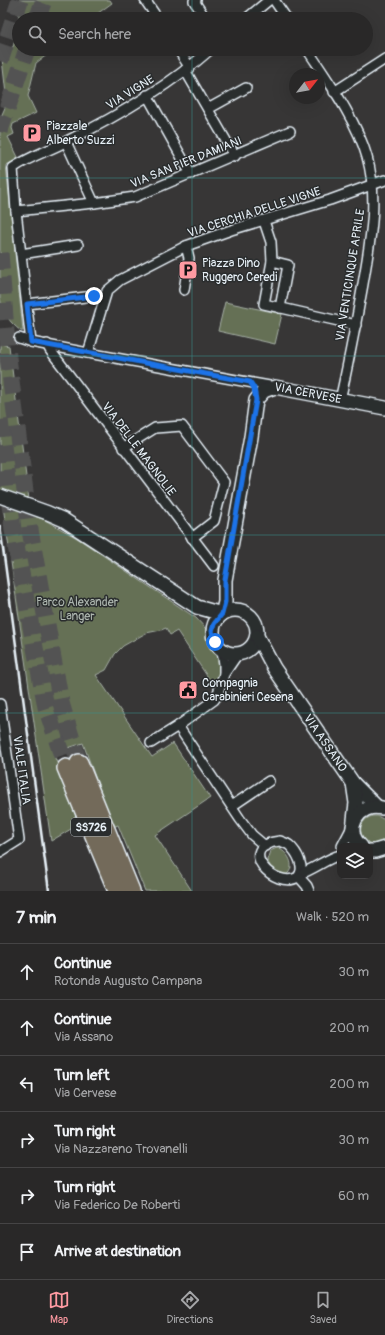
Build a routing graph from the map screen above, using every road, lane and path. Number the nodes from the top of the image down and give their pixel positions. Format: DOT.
graph roads {
  1 [pos="145,0"];
  2 [pos="196,0"];
  3 [pos="269,0"];
  4 [pos="274,0"];
  5 [pos="153,12"];
  6 [pos="201,12"];
  7 [pos="254,12"];
  8 [pos="282,12"];
  9 [pos="182,56"];
  10 [pos="203,56"];
  11 [pos="311,56"];
  12 [pos="385,59"];
  13 [pos="188,69"];
  14 [pos="246,88"];
  15 [pos="334,92"];
  16 [pos="148,95"];
  17 [pos="208,109"];
  18 [pos="290,132"];
  19 [pos="66,142"];
  20 [pos="235,156"];
  21 [pos="191,174"];
  22 [pos="385,180"];
  23 [pos="372,184"];
  24 [pos="94,203"];
  25 [pos="16,211"];
  26 [pos="264,221"];
  27 [pos="78,245"];
  28 [pos="186,246"];
  29 [pos="21,254"];
  30 [pos="272,261"];
  31 [pos="184,290"];
  32 [pos="94,296"];
  33 [pos="27,304"];
  34 [pos="280,308"];
  35 [pos="356,325"];
  36 [pos="19,338"];
  37 [pos="31,342"];
  38 [pos="47,344"];
  39 [pos="88,353"];
  40 [pos="250,382"];
  41 [pos="275,386"];
  42 [pos="256,400"];
  43 [pos="340,400"];
  44 [pos="385,408"];
  45 [pos="123,448"];
  46 [pos="0,496"];
  47 [pos="192,538"];
  48 [pos="214,566"];
  49 [pos="225,580"];
  50 [pos="226,595"];
  51 [pos="202,609"];
  52 [pos="241,610"];
  53 [pos="222,614"];
  54 [pos="212,631"];
  55 [pos="257,636"];
  56 [pos="222,650"];
  57 [pos="240,654"];
  58 [pos="270,662"];
  59 [pos="224,674"];
  60 [pos="0,704"];
  61 [pos="178,726"];
  62 [pos="152,743"];
  63 [pos="72,765"];
  64 [pos="269,781"];
  65 [pos="353,783"];
  66 [pos="232,806"];
  67 [pos="383,809"];
  68 [pos="353,824"];
  69 [pos="252,835"];
  70 [pos="344,843"];
  71 [pos="358,843"];
  72 [pos="265,846"];
  73 [pos="0,852"];
  74 [pos="259,854"];
  75 [pos="337,855"];
  76 [pos="300,860"];
  77 [pos="318,866"];
  78 [pos="310,870"];
  79 [pos="297,878"];
  80 [pos="122,887"];
  81 [pos="308,889"];
  1 -- 5 [label="street"];
  2 -- 6 [label="street"];
  3 -- 7 [label="street"];
  4 -- 8 [label="street"];
  9 -- 13 [label="street"];
  10 -- 13 [label="street, VIA VIGNE"];
  11 -- 15 [label="street, VIA VENTICINQUE APRILE"];
  12 -- 15 [label="street"];
  13 -- 16 [label="street, VIA VIGNE"];
  13 -- 17 [label="street"];
  14 -- 17 [label="street"];
  15 -- 23 [label="street, VIA VENTICINQUE APRILE"];
  16 -- 19 [label="street, VIA VIGNE"];
  16 -- 21 [label="street"];
  17 -- 20 [label="street"];
  18 -- 20 [label="street, VIA SAN PIER DAMIANI"];
  19 -- 24 [label="street"];
  19 -- 25 [label="street, VIA VIGNE"];
  20 -- 21 [label="street, VIA SAN PIER DAMIANI"];
  21 -- 24 [label="street, VIA SAN PIER DAMIANI"];
  22 -- 23 [label="street, VIA CERCHIA DELLE VIGNE"];
  23 -- 26 [label="street, VIA CERCHIA DELLE VIGNE"];
  23 -- 35 [label="street, VIA VENTICINQUE APRILE"];
  24 -- 25 [label="street, VIA SAN PIER DAMIANI"];
  25 -- 29 [label="street"];
  26 -- 28 [label="street, VIA CERCHIA DELLE VIGNE"];
  26 -- 30 [label="street"];
  27 -- 29 [label="street"];
  28 -- 31 [label="street"];
  28 -- 39 [label="street, VIA CERCHIA DELLE VIGNE"];
  29 -- 33 [label="street"];
  30 -- 34 [label="street"];
  30 -- 34 [label="street"];
  32 -- 33 [label="street"];
  33 -- 37 [label="street"];
  34 -- 35 [label="street"];
  35 -- 43 [label="street, VIA VENTICINQUE APRILE"];
  36 -- 37 [label="street, VIA CERVESE"];
  37 -- 38 [label="street, VIA CERVESE"];
  38 -- 39 [label="street, VIA CERVESE"];
  38 -- 45 [label="street, VIA DELLE MAGNOLIE"];
  39 -- 40 [label="street, VIA CERVESE"];
  40 -- 41 [label="street, VIA CERVESE"];
  40 -- 42 [label="street"];
  41 -- 42 [label="main road"];
  41 -- 43 [label="main road, VIA CERVESE"];
  42 -- 49 [label="main road"];
  43 -- 44 [label="main road, VIA CERVESE"];
  45 -- 47 [label="street, VIA DELLE MAGNOLIE"];
  45 -- 47 [label="street"];
  46 -- 51 [label="main road, bridge"];
  47 -- 48 [label="street, VIA DELLE MAGNOLIE"];
  49 -- 50 [label="main road"];
  49 -- 52 [label="main road"];
  50 -- 51 [label="street"];
  50 -- 53 [label="main road"];
  51 -- 53 [label="main road"];
  51 -- 54 [label="main road"];
  52 -- 53 [label="main road"];
  52 -- 55 [label="main road"];
  53 -- 54 [label="main road"];
  54 -- 56 [label="main road"];
  55 -- 57 [label="main road"];
  55 -- 58 [label="main road, VIA ASSANO"];
  56 -- 57 [label="main road"];
  56 -- 59 [label="street"];
  57 -- 58 [label="main road"];
  57 -- 59 [label="street"];
  58 -- 65 [label="main road, VIA ASSANO"];
  59 -- 61 [label="street"];
  60 -- 73 [label="street, VIALE ITALIA"];
  61 -- 62 [label="street"];
  61 -- 66 [label="street"];
  63 -- 80 [label="highway, SS726"];
  64 -- 66 [label="street"];
  65 -- 67 [label="main road, VIA ASSANO"];
  65 -- 68 [label="main road, VIA ASSANO"];
  66 -- 69 [label="street"];
  67 -- 68 [label="main road"];
  68 -- 70 [label="street"];
  68 -- 71 [label="main road"];
  69 -- 72 [label="street"];
  69 -- 74 [label="street"];
  72 -- 74 [label="street"];
  72 -- 76 [label="street"];
  74 -- 79 [label="street"];
  75 -- 77 [label="street"];
  76 -- 77 [label="street"];
  76 -- 79 [label="street"];
  77 -- 78 [label="street"];
  78 -- 79 [label="street"];
  78 -- 81 [label="street"];
  79 -- 81 [label="street"];
}
